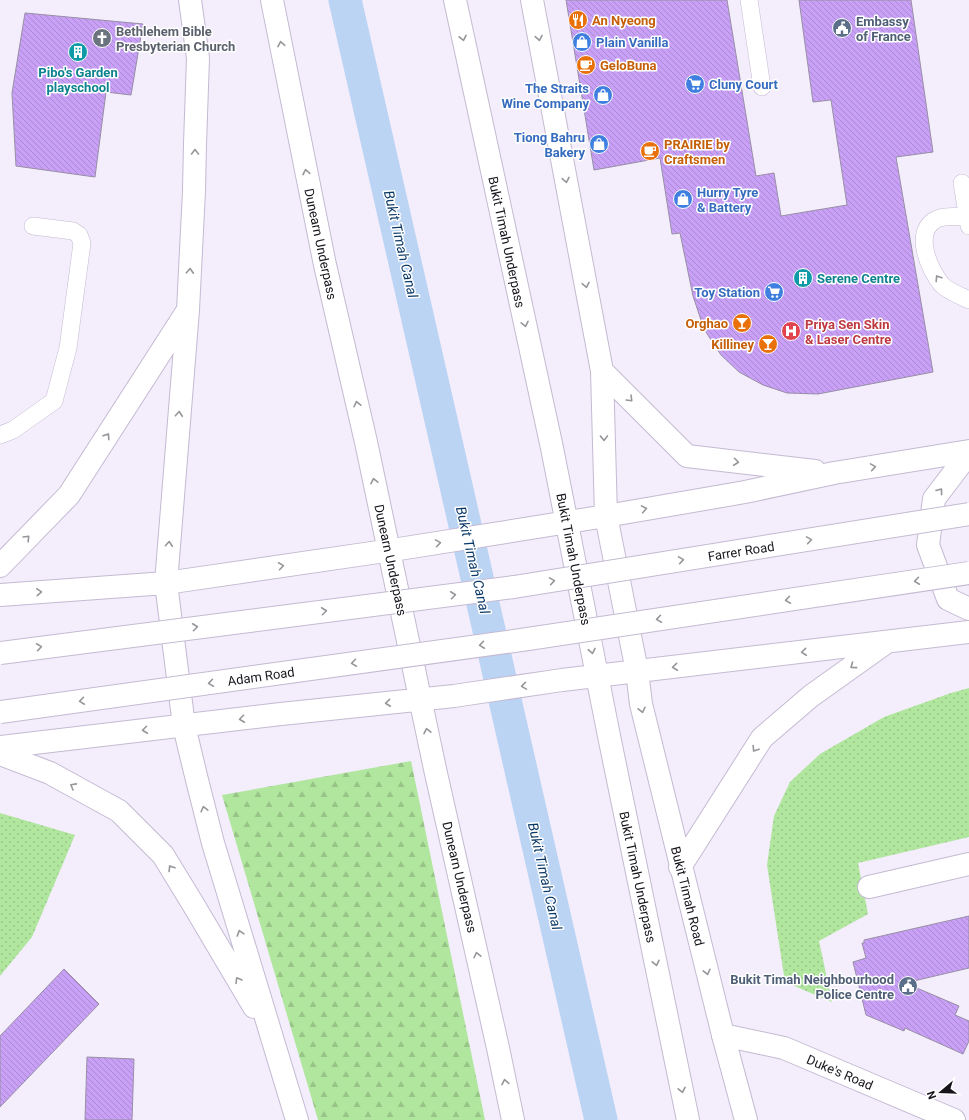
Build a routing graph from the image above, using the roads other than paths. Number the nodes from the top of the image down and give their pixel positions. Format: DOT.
graph roads {
  1 [pos="190,0"];
  2 [pos="272,0"];
  3 [pos="455,0"];
  4 [pos="532,0"];
  5 [pos="749,0"];
  6 [pos="762,87"];
  7 [pos="962,183"];
  8 [pos="968,222"];
  9 [pos="33,226"];
  10 [pos="969,300"];
  11 [pos="188,310"];
  12 [pos="602,371"];
  13 [pos="0,435"];
  14 [pos="969,452"];
  15 [pos="834,473"];
  16 [pos="969,514"];
  17 [pos="606,516"];
  18 [pos="0,566"];
  19 [pos="969,573"];
  20 [pos="166,583"];
  21 [pos="0,595"];
  22 [pos="969,609"];
  23 [pos="969,632"];
  24 [pos="885,643"];
  25 [pos="0,653"];
  26 [pos="637,671"];
  27 [pos="0,712"];
  28 [pos="184,726"];
  29 [pos="0,747"];
  30 [pos="0,754"];
  31 [pos="969,864"];
  32 [pos="680,867"];
  33 [pos="869,887"];
  34 [pos="723,1035"];
  35 [pos="272,1038"];
  36 [pos="297,1120"];
  37 [pos="513,1120"];
  38 [pos="688,1120"];
  39 [pos="746,1120"];
  40 [pos="954,1120"];
  11 -- 1 [label="main road, one-way"];
  37 -- 2 [label="main road, Dunearn Underpass, one-way"];
  3 -- 38 [label="main road, Bukit Timah Underpass, one-way"];
  4 -- 12 [label="main road, Bukit Timah Road, one-way"];
  5 -- 6 [label="lane"];
  7 -- 8 [label="lane"];
  10 -- 8 [label="lane, one-way"];
  9 -- 13 [label="lane"];
  18 -- 11 [label="main road, one-way"];
  20 -- 11 [label="main road, one-way"];
  12 -- 15 [label="main road, one-way"];
  12 -- 17 [label="main road, Bukit Timah Road, one-way"];
  15 -- 14 [label="main road, one-way"];
  22 -- 14 [label="main road, one-way"];
  17 -- 15 [label="main road, one-way"];
  25 -- 16 [label="main road, Farrer Road, one-way, bridge"];
  20 -- 17 [label="main road, one-way"];
  17 -- 26 [label="main road, Bukit Timah Road"];
  19 -- 27 [label="main road, Adam Road, one-way, bridge"];
  21 -- 20 [label="main road, one-way"];
  20 -- 28 [label="main road"];
  23 -- 24 [label="main road"];
  24 -- 26 [label="main road, one-way"];
  24 -- 32 [label="main road, one-way"];
  26 -- 28 [label="main road, one-way"];
  26 -- 32 [label="main road, Bukit Timah Road, one-way"];
  28 -- 29 [label="main road, one-way"];
  35 -- 28 [label="main road, one-way"];
  35 -- 30 [label="main road, one-way"];
  31 -- 33 [label="main road"];
  32 -- 34 [label="main road, Bukit Timah Road, one-way"];
  34 -- 39 [label="main road, Bukit Timah Road"];
  34 -- 40 [label="main road, Duke's Road"];
  35 -- 36 [label="main road"];
}
